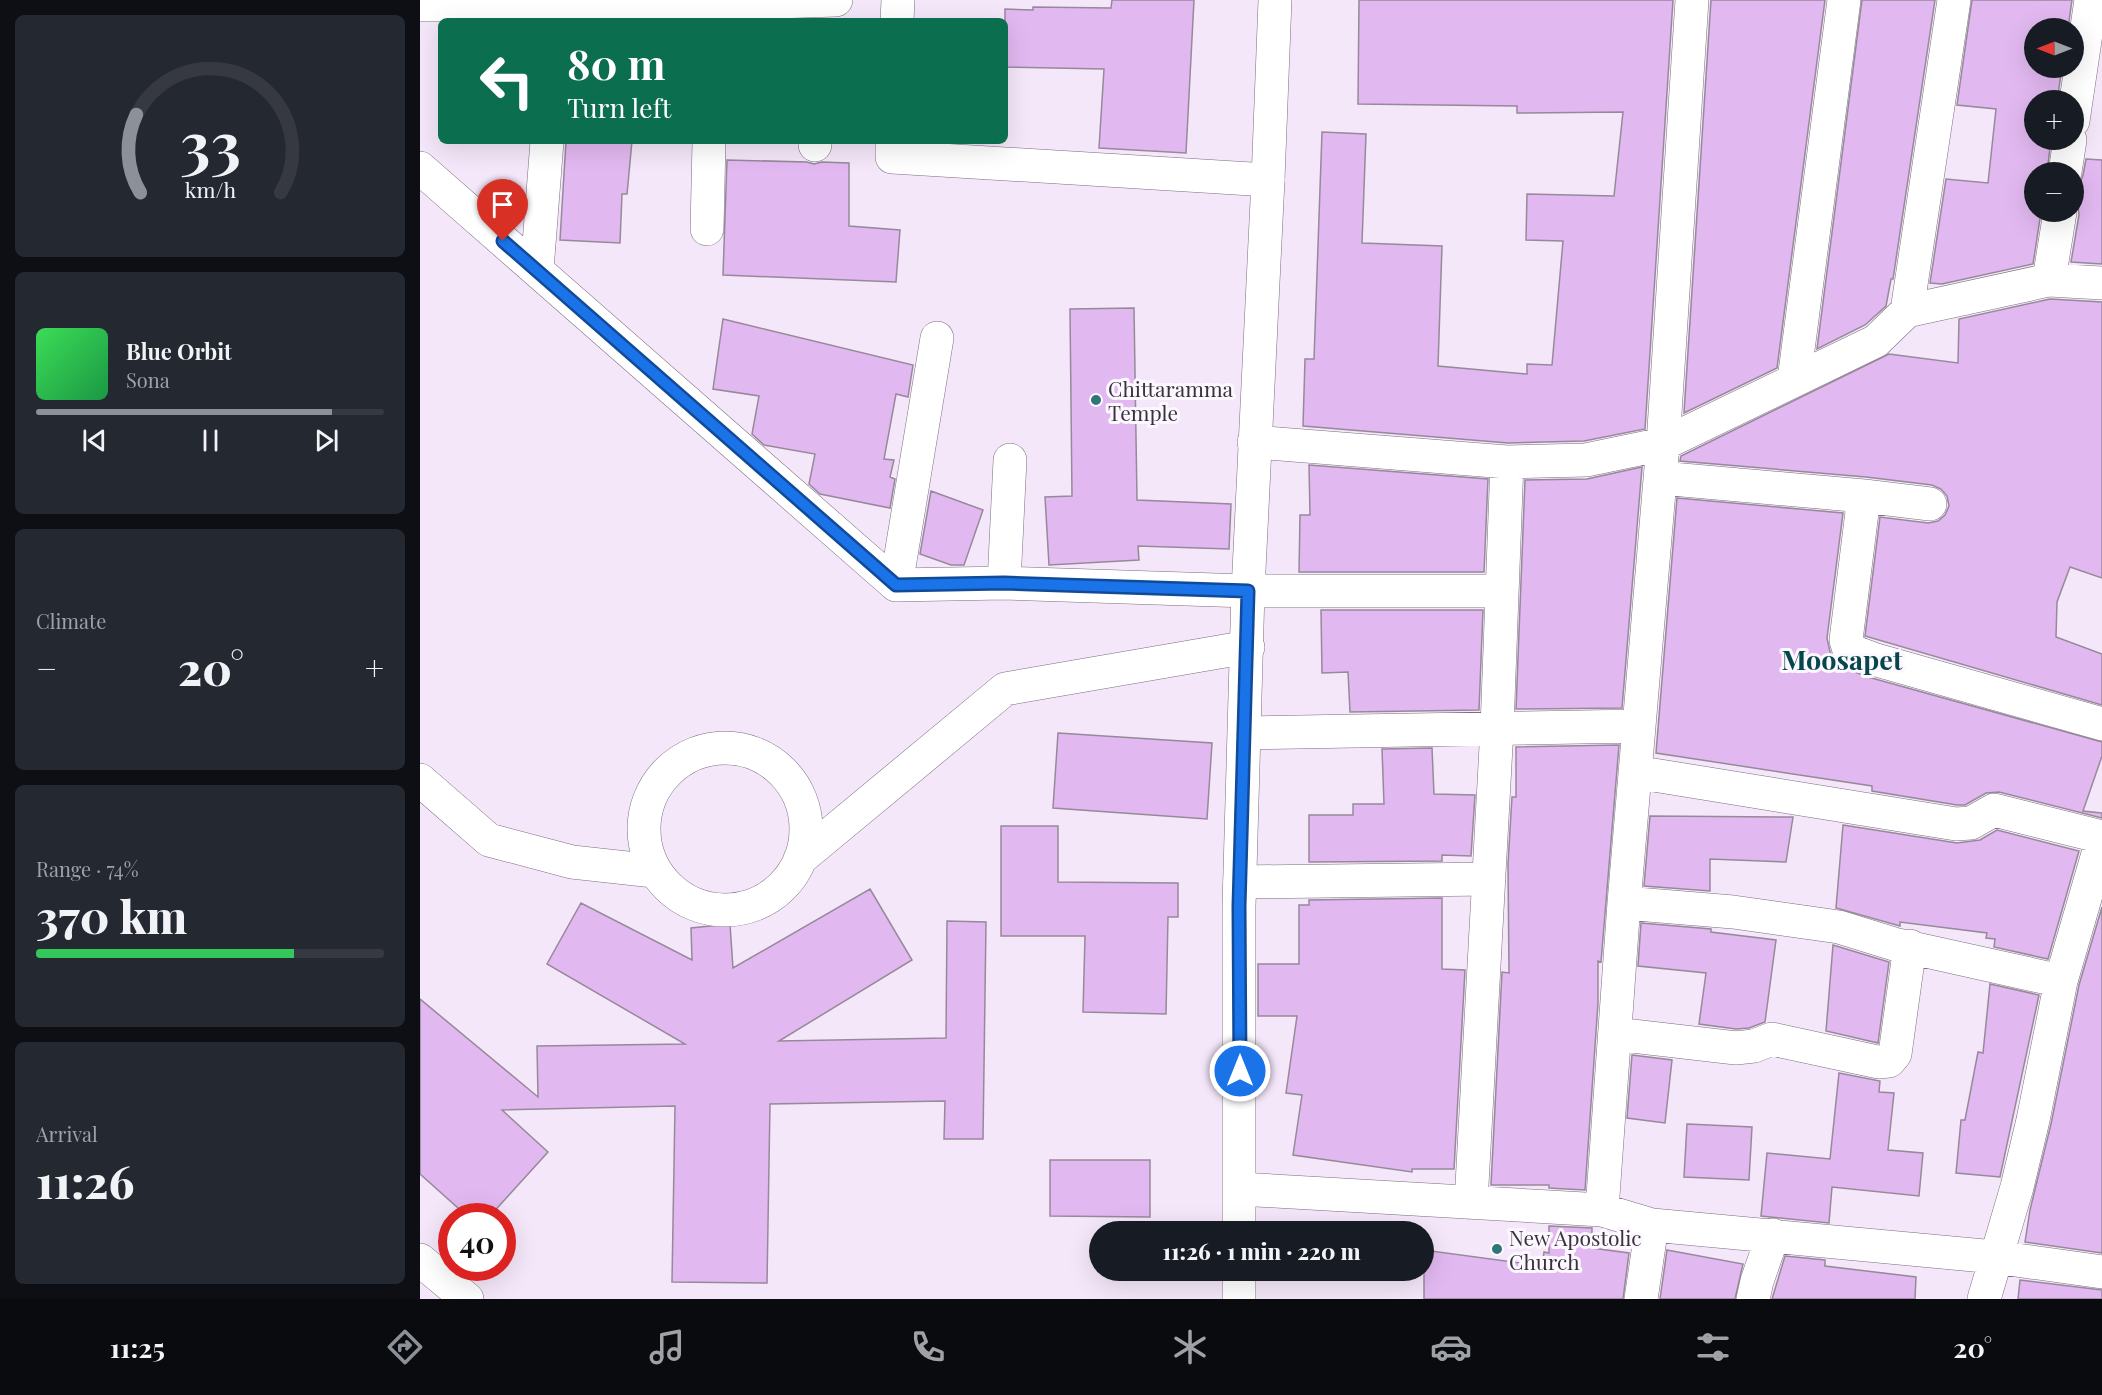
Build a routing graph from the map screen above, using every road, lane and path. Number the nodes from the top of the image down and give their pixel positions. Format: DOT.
graph roads {
  1 [pos="897,0"];
  2 [pos="1275,0"];
  3 [pos="1692,0"];
  4 [pos="1844,0"];
  5 [pos="1954,0"];
  6 [pos="2091,0"];
  7 [pos="420,5"];
  8 [pos="826,6"];
  9 [pos="556,13"];
  10 [pos="713,13"];
  11 [pos="897,18"];
  12 [pos="2078,90"];
  13 [pos="547,144"];
  14 [pos="709,144"];
  15 [pos="892,144"];
  16 [pos="420,168"];
  17 [pos="1268,180"];
  18 [pos="2058,222"];
  19 [pos="706,229"];
  20 [pos="537,270"];
  21 [pos="2049,280"];
  22 [pos="2102,283"];
  23 [pos="1907,311"];
  24 [pos="937,338"];
  25 [pos="1794,380"];
  26 [pos="1254,442"];
  27 [pos="1663,444"];
  28 [pos="1010,460"];
  29 [pos="1507,462"];
  30 [pos="1660,478"];
  31 [pos="1864,496"];
  32 [pos="1930,504"];
  33 [pos="1004,583"];
  34 [pos="896,585"];
  35 [pos="1248,591"];
  36 [pos="1502,591"];
  37 [pos="1248,647"];
  38 [pos="2102,724"];
  39 [pos="1639,726"];
  40 [pos="1497,728"];
  41 [pos="1245,734"];
  42 [pos="1635,772"];
  43 [pos="420,780"];
  44 [pos="2102,838"];
  45 [pos="800,859"];
  46 [pos="654,871"];
  47 [pos="1489,879"];
  48 [pos="1240,882"];
  49 [pos="1624,903"];
  50 [pos="1910,946"];
  51 [pos="2061,981"];
  52 [pos="1615,1034"];
  53 [pos="1240,1189"];
  54 [pos="1472,1203"];
  55 [pos="1602,1210"];
  56 [pos="1239,1221"];
  57 [pos="1652,1225"];
  58 [pos="1773,1235"];
  59 [pos="1995,1257"];
  60 [pos="420,1260"];
  61 [pos="2102,1272"];
  62 [pos="1239,1281"];
  63 [pos="467,1299"];
  64 [pos="1239,1299"];
  65 [pos="1641,1299"];
  66 [pos="1753,1299"];
  67 [pos="1984,1299"];
  1 -- 11 [label="street"];
  2 -- 17 [label="street"];
  3 -- 27 [label="street"];
  4 -- 25 [label="street"];
  5 -- 23 [label="street"];
  6 -- 12 [label="street"];
  7 -- 9 [label="street"];
  8 -- 10 [label="street"];
  9 -- 10 [label="street"];
  13 -- 20 [label="street"];
  14 -- 19 [label="street"];
  15 -- 17 [label="street"];
  16 -- 20 [label="street"];
  17 -- 26 [label="street"];
  18 -- 21 [label="street"];
  20 -- 34 [label="street"];
  21 -- 22 [label="street"];
  21 -- 23 [label="street"];
  23 -- 25 [label="street"];
  24 -- 34 [label="street"];
  25 -- 27 [label="street"];
  26 -- 29 [label="street"];
  26 -- 35 [label="street"];
  27 -- 29 [label="street"];
  27 -- 30 [label="street"];
  28 -- 33 [label="street"];
  29 -- 36 [label="street"];
  30 -- 31 [label="street"];
  30 -- 39 [label="street"];
  31 -- 32 [label="street"];
  31 -- 38 [label="street"];
  33 -- 34 [label="street"];
  33 -- 35 [label="street"];
  35 -- 36 [label="street"];
  35 -- 37 [label="street"];
  36 -- 40 [label="street"];
  37 -- 41 [label="street"];
  37 -- 45 [label="street"];
  39 -- 40 [label="street"];
  39 -- 42 [label="street"];
  40 -- 41 [label="street"];
  40 -- 47 [label="street"];
  41 -- 48 [label="street"];
  42 -- 44 [label="street"];
  42 -- 49 [label="street"];
  43 -- 46 [label="street"];
  44 -- 51 [label="street"];
  45 -- 46 [label="street"];
  45 -- 46 [label="street"];
  47 -- 48 [label="street"];
  47 -- 54 [label="street"];
  48 -- 53 [label="street"];
  49 -- 50 [label="street"];
  49 -- 52 [label="street"];
  50 -- 51 [label="street"];
  50 -- 52 [label="street"];
  51 -- 59 [label="street"];
  52 -- 55 [label="street"];
  53 -- 54 [label="street"];
  53 -- 56 [label="street"];
  54 -- 55 [label="street"];
  55 -- 57 [label="street"];
  57 -- 58 [label="street"];
  57 -- 65 [label="street"];
  58 -- 59 [label="street"];
  58 -- 66 [label="street"];
  59 -- 61 [label="street"];
  59 -- 67 [label="street"];
  60 -- 63 [label="street"];
  62 -- 64 [label="street"];
}
